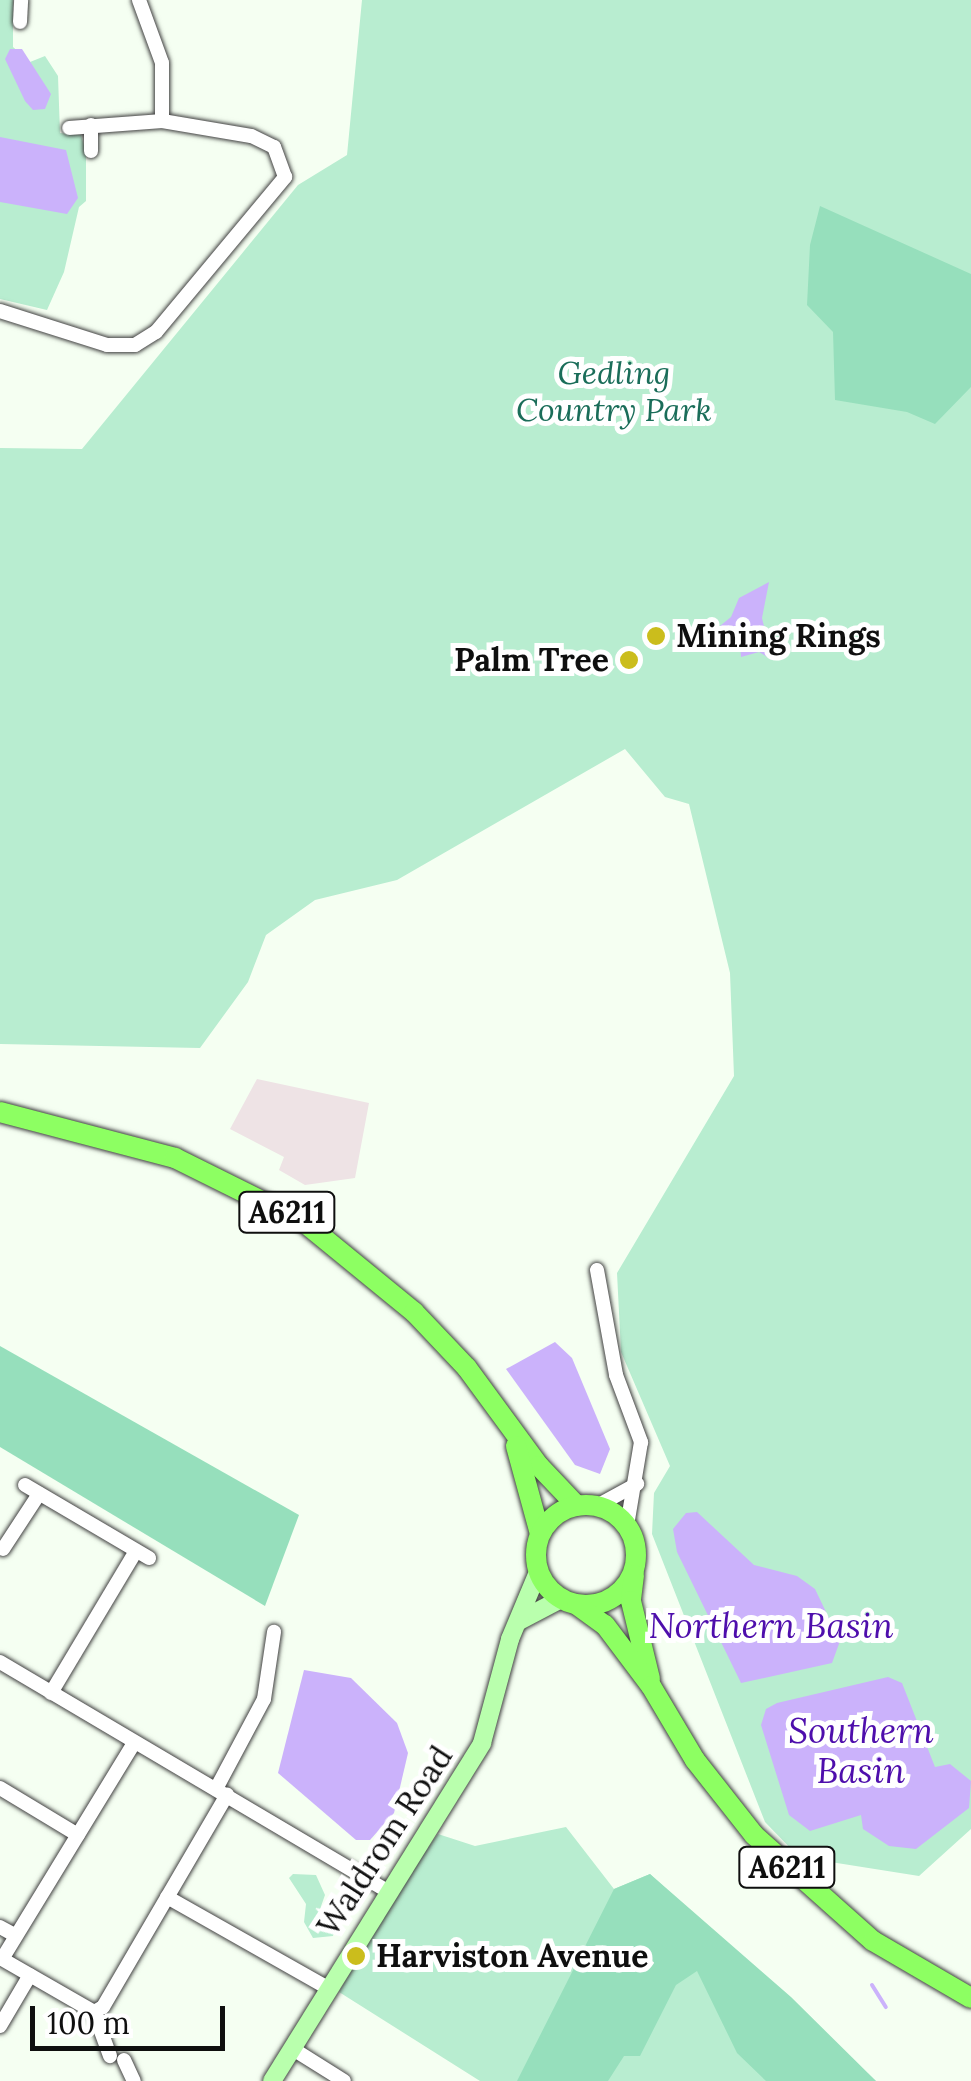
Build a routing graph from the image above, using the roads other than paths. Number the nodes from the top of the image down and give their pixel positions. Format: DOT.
graph roads {
  1 [pos="21,0"];
  2 [pos="139,0"];
  3 [pos="20,22"];
  4 [pos="162,121"];
  5 [pos="91,125"];
  6 [pos="69,128"];
  7 [pos="91,151"];
  8 [pos="0,311"];
  9 [pos="0,1112"];
  10 [pos="597,1270"];
  11 [pos="507,1421"];
  12 [pos="637,1484"];
  13 [pos="25,1485"];
  14 [pos="39,1494"];
  15 [pos="587,1506"];
  16 [pos="627,1526"];
  17 [pos="540,1534"];
  18 [pos="3,1549"];
  19 [pos="634,1567"];
  20 [pos="538,1572"];
  21 [pos="569,1602"];
  22 [pos="519,1621"];
  23 [pos="274,1632"];
  24 [pos="0,1662"];
  25 [pos="652,1686"];
  26 [pos="51,1693"];
  27 [pos="134,1742"];
  28 [pos="0,1788"];
  29 [pos="221,1792"];
  30 [pos="78,1834"];
  31 [pos="386,1890"];
  32 [pos="168,1897"];
  33 [pos="0,1926"];
  34 [pos="16,1936"];
  35 [pos="30,1975"];
  36 [pos="328,1988"];
  37 [pos="971,1998"];
  38 [pos="94,2012"];
  39 [pos="0,2026"];
  40 [pos="293,2049"];
  41 [pos="134,2081"];
  42 [pos="272,2081"];
  43 [pos="344,2081"];
  1 -- 3 [label="street"];
  2 -- 4 [label="street"];
  4 -- 5 [label="street"];
  4 -- 8 [label="street"];
  5 -- 6 [label="street"];
  5 -- 7 [label="street"];
  9 -- 11 [label="main road, A6211"];
  10 -- 12 [label="street"];
  11 -- 15 [label="main road, A6211"];
  11 -- 17 [label="main road, A6211"];
  12 -- 15 [label="street"];
  12 -- 16 [label="street"];
  13 -- 14 [label="street"];
  14 -- 18 [label="street"];
  14 -- 26 [label="street"];
  15 -- 16 [label="main road"];
  15 -- 17 [label="main road"];
  16 -- 19 [label="main road"];
  17 -- 20 [label="main road"];
  19 -- 21 [label="main road"];
  19 -- 25 [label="main road, A6211"];
  20 -- 21 [label="main road"];
  20 -- 22 [label="street, Waldrom Road"];
  21 -- 22 [label="street"];
  21 -- 25 [label="main road, A6211"];
  22 -- 31 [label="street, Waldrom Road"];
  23 -- 29 [label="street"];
  24 -- 26 [label="street"];
  25 -- 37 [label="main road, A6211"];
  26 -- 27 [label="street"];
  27 -- 29 [label="street"];
  27 -- 30 [label="street"];
  28 -- 30 [label="street"];
  29 -- 31 [label="street"];
  29 -- 32 [label="street"];
  30 -- 34 [label="street"];
  31 -- 36 [label="street, Waldrom Road"];
  32 -- 36 [label="street"];
  32 -- 38 [label="street"];
  33 -- 34 [label="street"];
  34 -- 35 [label="street"];
  35 -- 38 [label="street"];
  35 -- 39 [label="street"];
  36 -- 40 [label="street, Waldrom Road"];
  38 -- 41 [label="street"];
  40 -- 42 [label="street, Waldrom Road"];
  40 -- 43 [label="street"];
}
